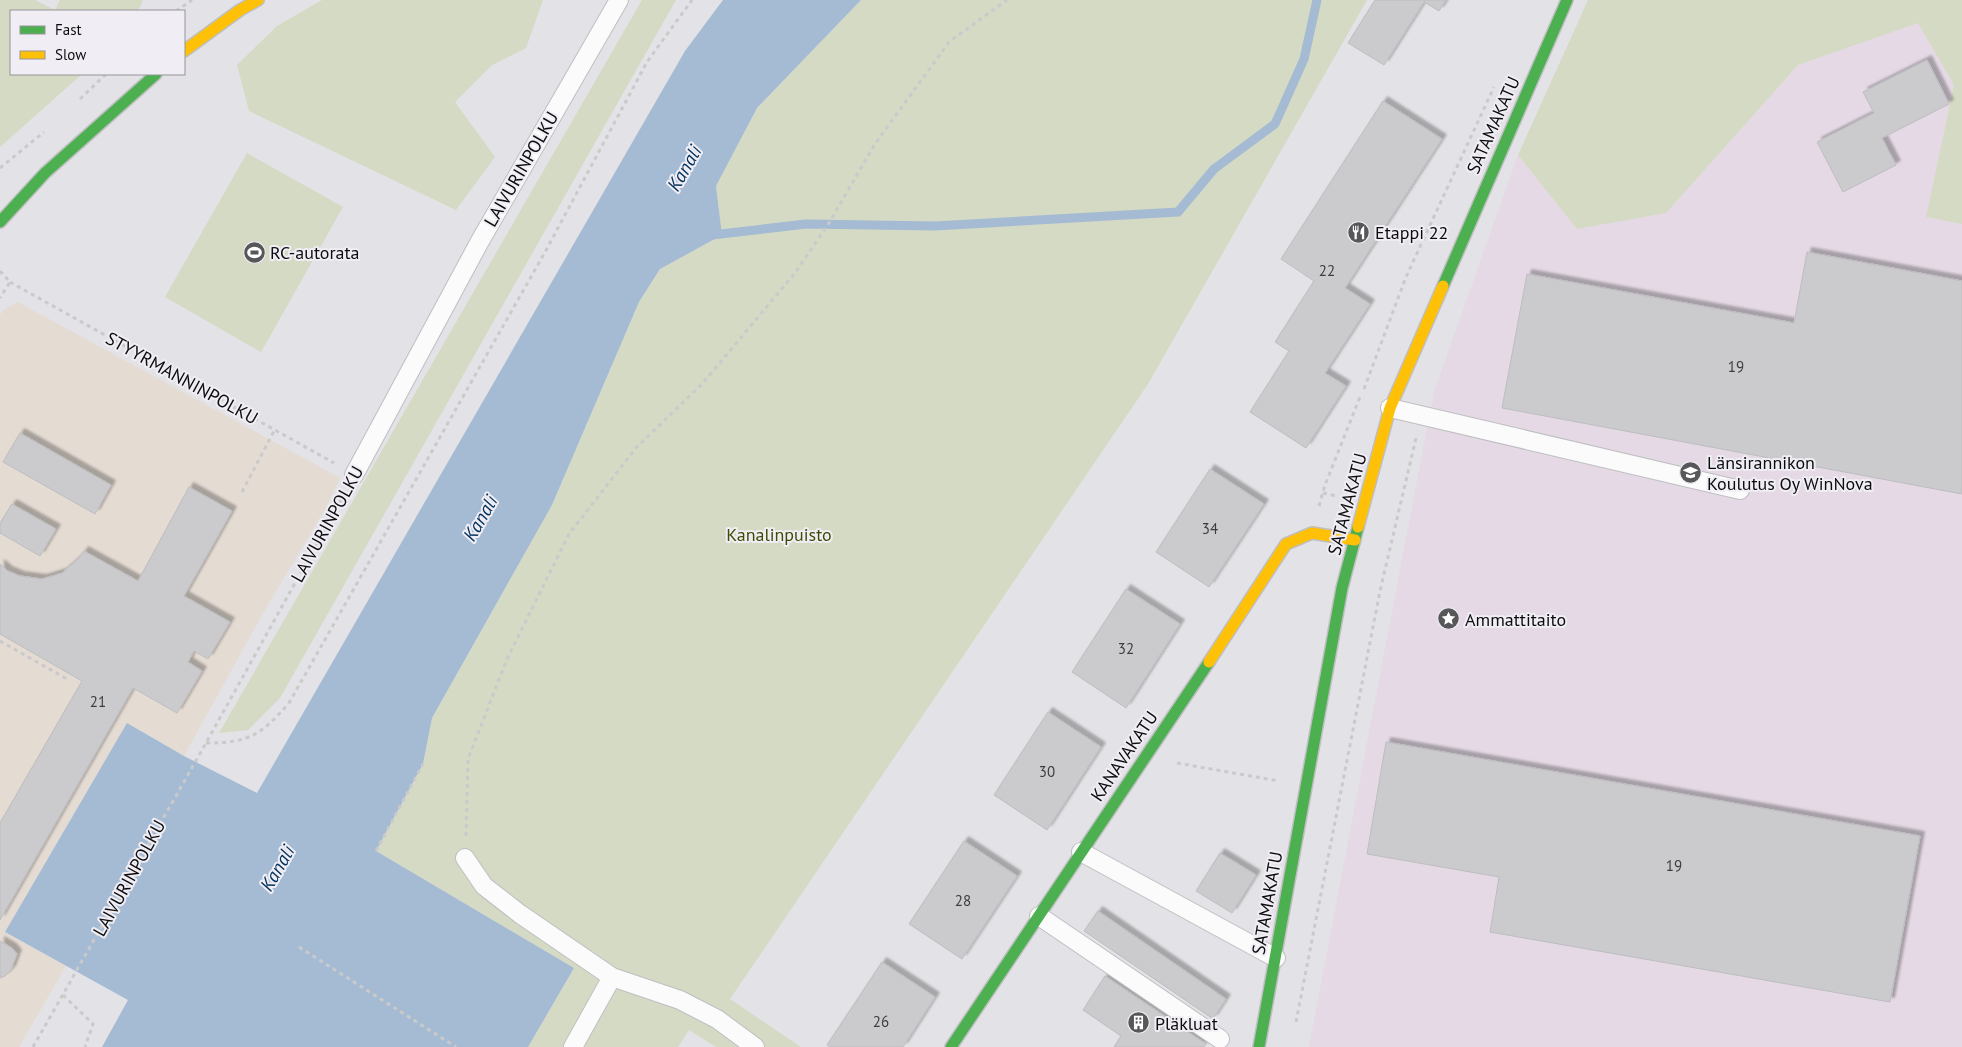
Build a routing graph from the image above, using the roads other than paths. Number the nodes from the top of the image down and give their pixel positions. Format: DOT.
graph roads {
  1 [pos="258,0"];
  2 [pos="619,0"];
  3 [pos="1567,0"];
  4 [pos="185,51"];
  5 [pos="155,75"];
  6 [pos="0,222"];
  7 [pos="1390,408"];
  8 [pos="354,475"];
  9 [pos="1740,490"];
  10 [pos="1355,540"];
  11 [pos="1082,852"];
  12 [pos="465,858"];
  13 [pos="1039,916"];
  14 [pos="1276,958"];
  15 [pos="612,977"];
  16 [pos="1220,1039"];
  17 [pos="573,1047"];
  18 [pos="755,1047"];
  19 [pos="951,1047"];
  20 [pos="1259,1047"];
  1 -- 4 [label="street"];
  2 -- 8 [label="lane, LAIVURINPOLKU"];
  3 -- 7 [label="street, SATAMAKATU"];
  5 -- 6 [label="street"];
  7 -- 9 [label="lane"];
  7 -- 10 [label="street, SATAMAKATU"];
  10 -- 11 [label="street, KANAVAKATU"];
  10 -- 14 [label="street, SATAMAKATU"];
  11 -- 13 [label="street, KANAVAKATU"];
  11 -- 14 [label="lane"];
  12 -- 15 [label="lane"];
  13 -- 16 [label="lane"];
  13 -- 19 [label="street, KANAVAKATU"];
  14 -- 20 [label="street, SATAMAKATU"];
  15 -- 17 [label="lane"];
  15 -- 18 [label="lane"];
}
